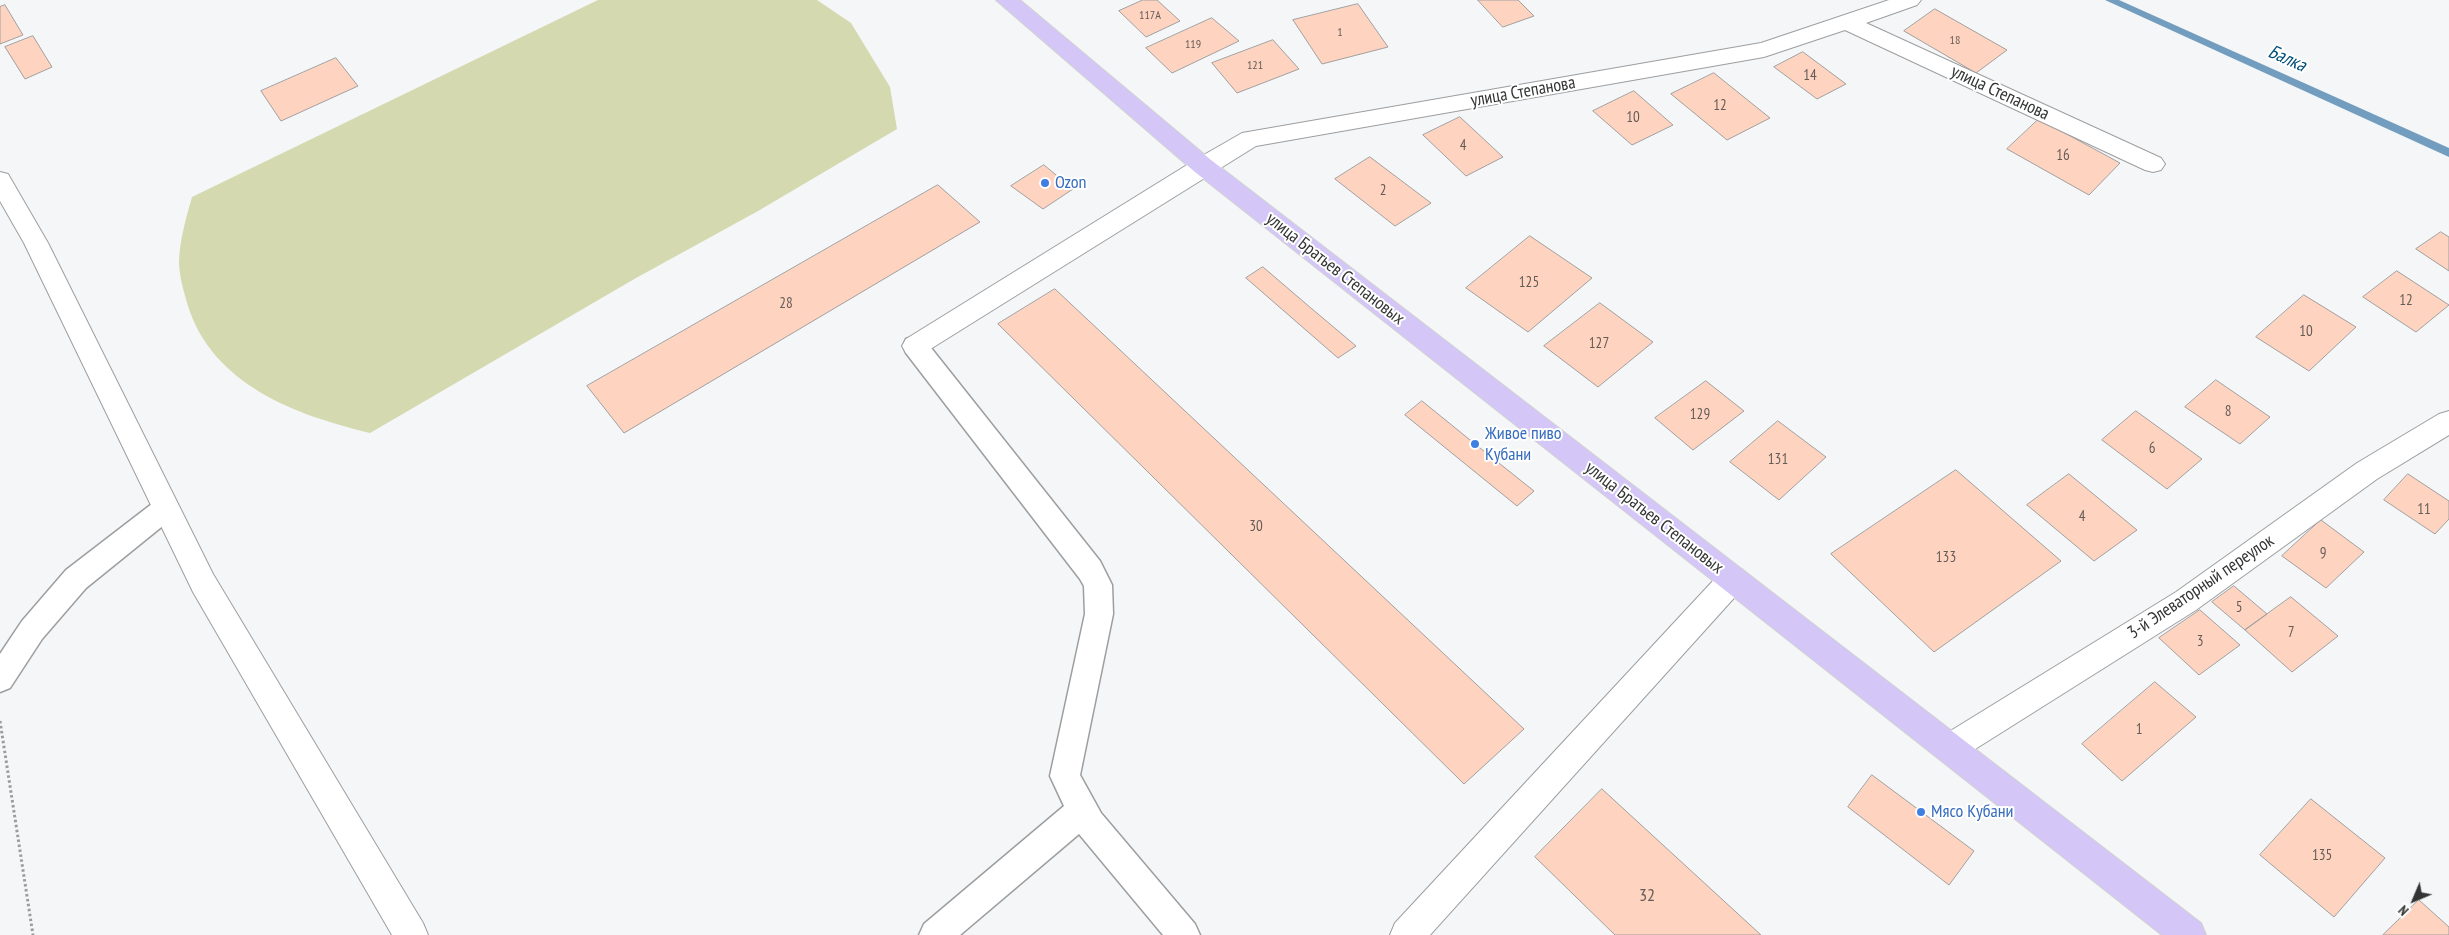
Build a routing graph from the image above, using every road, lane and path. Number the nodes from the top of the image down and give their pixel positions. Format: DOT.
graph roads {
  1 [pos="1007,0"];
  2 [pos="1910,0"];
  3 [pos="1846,22"];
  4 [pos="2153,164"];
  5 [pos="1203,166"];
  6 [pos="0,180"];
  7 [pos="915,346"];
  8 [pos="2449,422"];
  9 [pos="166,508"];
  10 [pos="1734,579"];
  11 [pos="0,679"];
  12 [pos="0,721"];
  13 [pos="1950,748"];
  14 [pos="1082,811"];
  15 [pos="33,935"];
  16 [pos="411,935"];
  17 [pos="935,935"];
  18 [pos="1184,935"];
  19 [pos="1406,935"];
  20 [pos="2189,935"];
  1 -- 5 [label="main road, улица Братьев Степановых"];
  2 -- 3 [label="street, улица Степанова"];
  3 -- 4 [label="street, улица Степанова"];
  3 -- 5 [label="street, улица Степанова"];
  5 -- 7 [label="street, улица Степанова"];
  5 -- 10 [label="main road, улица Братьев Степановых"];
  6 -- 9 [label="street"];
  7 -- 14 [label="lane"];
  8 -- 13 [label="street, 3-й Элеваторный переулок"];
  9 -- 11 [label="lane"];
  9 -- 16 [label="street"];
  10 -- 13 [label="main road, улица Братьев Степановых"];
  10 -- 19 [label="street"];
  12 -- 15 [label="path"];
  13 -- 20 [label="main road, улица Братьев Степановых"];
  14 -- 17 [label="lane"];
  14 -- 18 [label="lane"];
}
